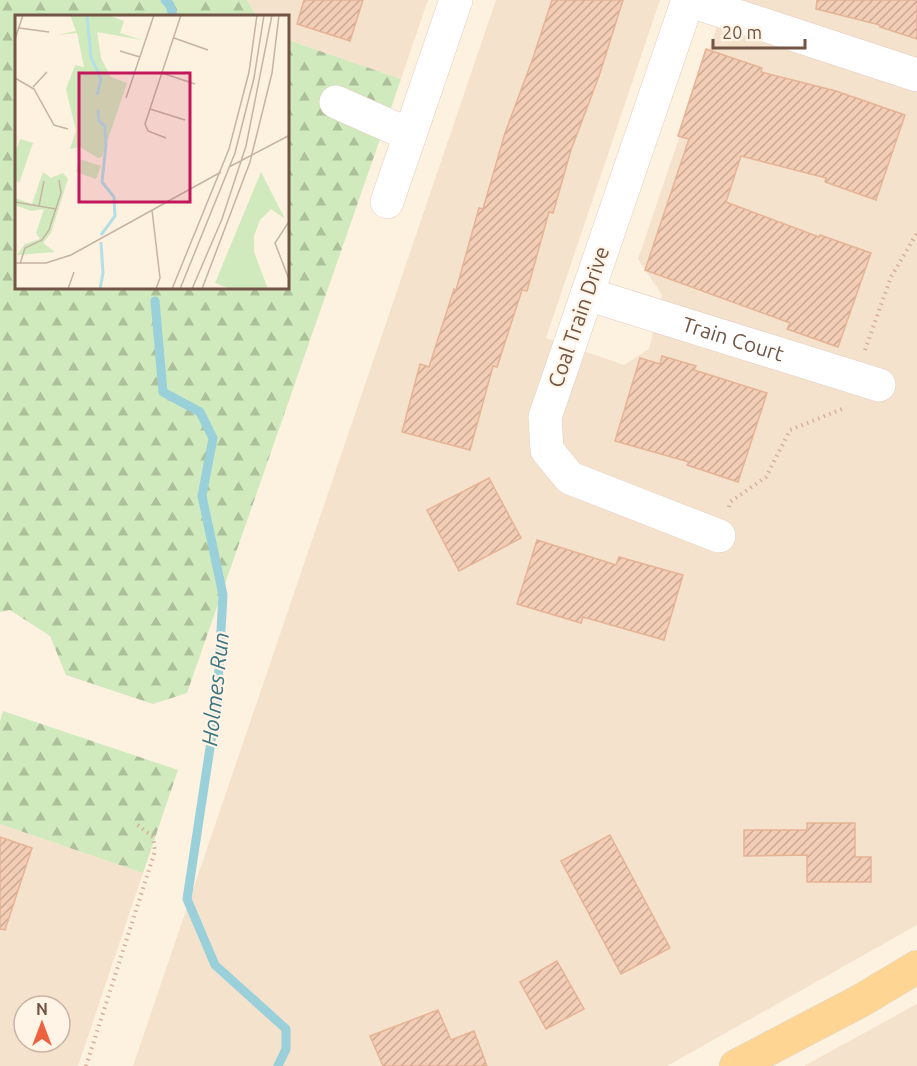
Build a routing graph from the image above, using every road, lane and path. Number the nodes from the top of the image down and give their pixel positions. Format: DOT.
graph roads {
  1 [pos="456,0"];
  2 [pos="688,0"];
  3 [pos="917,75"];
  4 [pos="336,102"];
  5 [pos="410,135"];
  6 [pos="387,202"];
  7 [pos="587,294"];
  8 [pos="879,385"];
  9 [pos="719,536"];
  10 [pos="134,822"];
  11 [pos="917,967"];
  12 [pos="86,1066"];
  13 [pos="736,1066"];
  1 -- 5 [label="street"];
  2 -- 3 [label="street"];
  2 -- 7 [label="street, Coal Train Drive"];
  4 -- 5 [label="street"];
  5 -- 6 [label="street"];
  7 -- 8 [label="street, Train Court"];
  7 -- 9 [label="street, Coal Train Drive"];
  10 -- 12 [label="path"];
  11 -- 13 [label="main road"];
}
